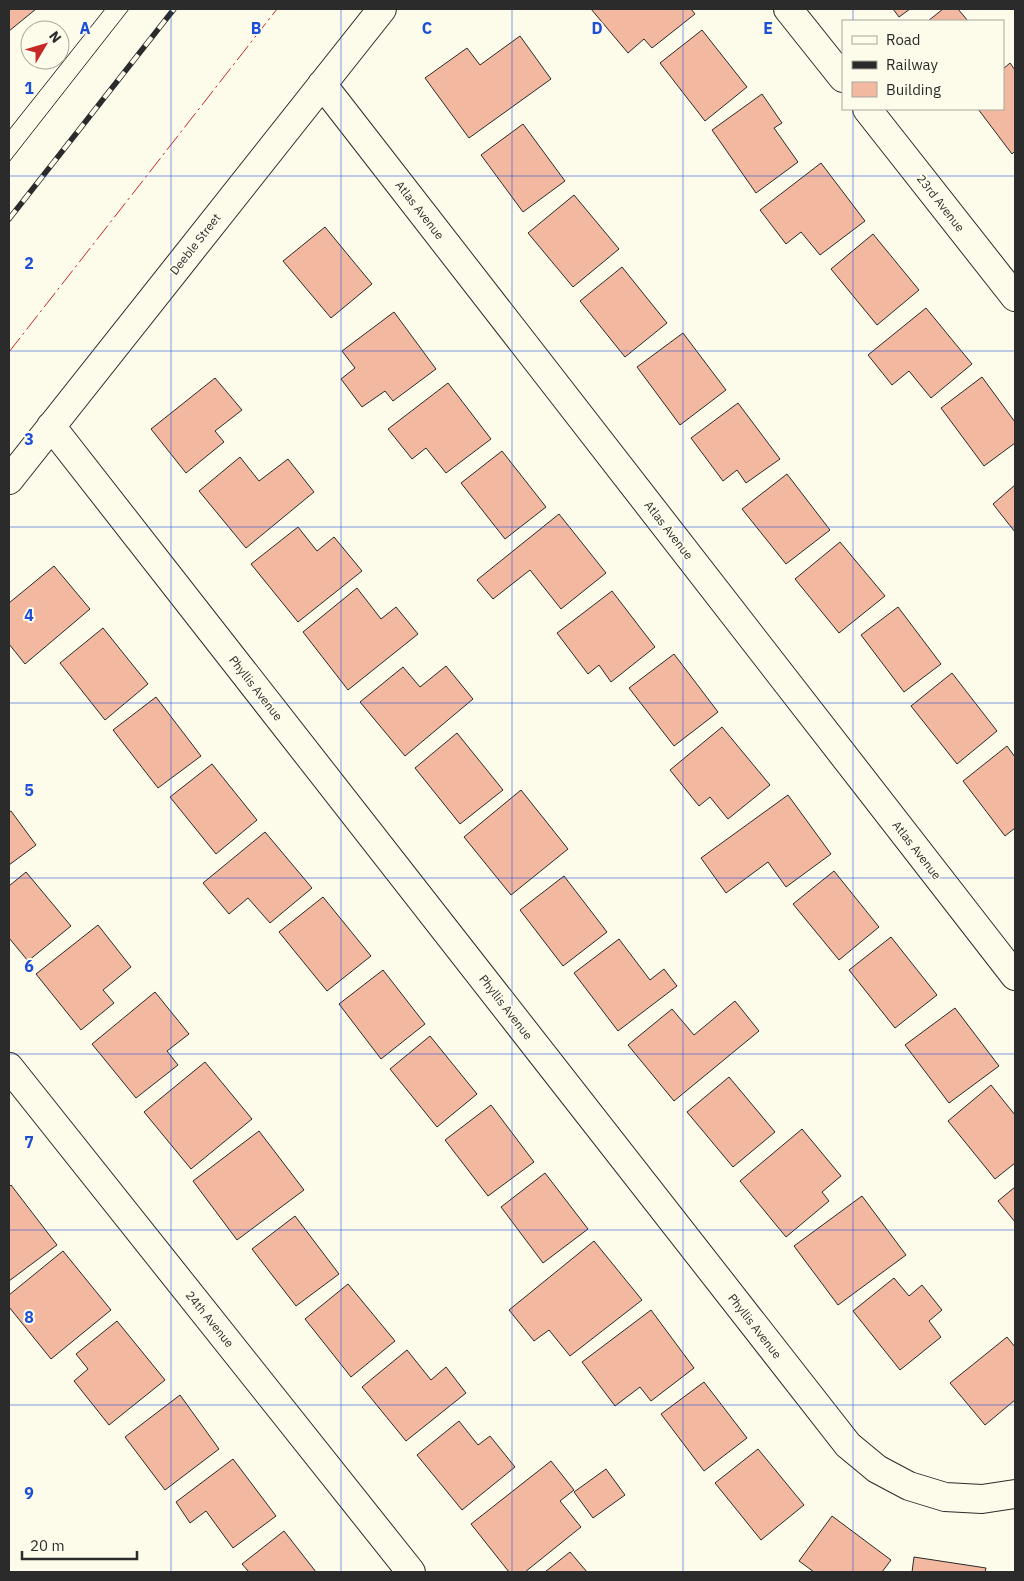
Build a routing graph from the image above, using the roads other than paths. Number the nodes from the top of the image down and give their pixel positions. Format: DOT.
graph roads {
  1 [pos="382,9"];
  2 [pos="788,9"];
  3 [pos="842,77"];
  4 [pos="322,84"];
  5 [pos="868,110"];
  6 [pos="1015,297"];
  7 [pos="51,426"];
  8 [pos="9,480"];
  9 [pos="1015,976"];
  10 [pos="9,1067"];
  11 [pos="1015,1494"];
  12 [pos="411,1572"];
  1 -- 4 [label="street, Deeble Street"];
  2 -- 3 [label="street"];
  4 -- 7 [label="street, Deeble Street"];
  4 -- 9 [label="street, Atlas Avenue"];
  5 -- 6 [label="street, 23rd Avenue"];
  7 -- 8 [label="street, Deeble Street"];
  7 -- 11 [label="street, Phyllis Avenue"];
  10 -- 12 [label="street, 24th Avenue"];
}
